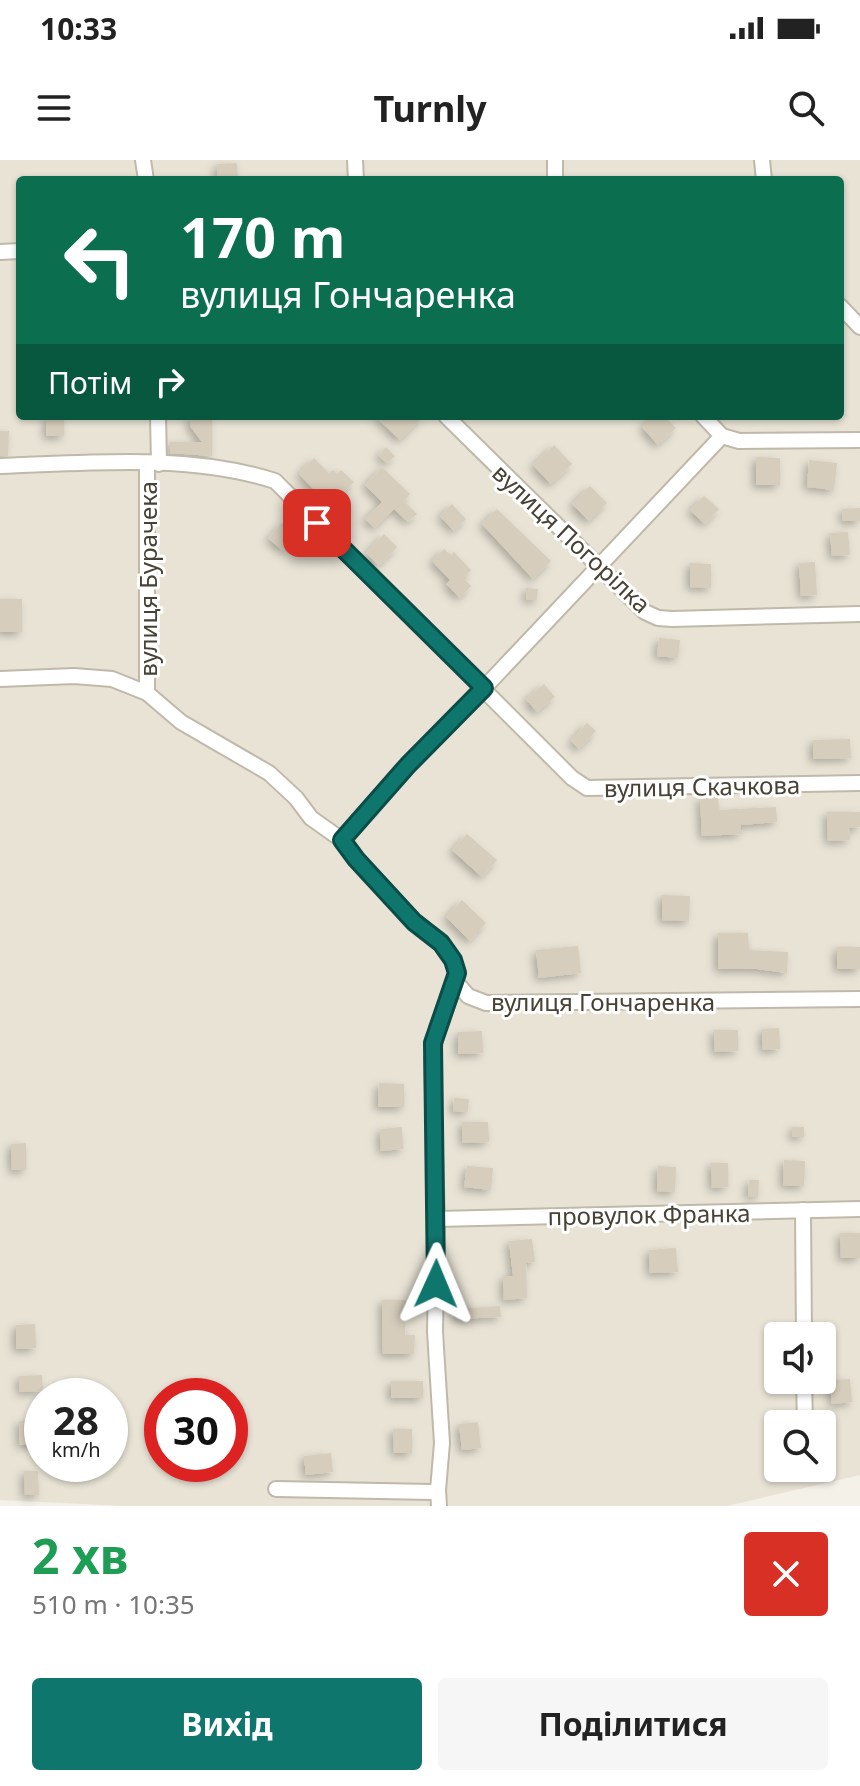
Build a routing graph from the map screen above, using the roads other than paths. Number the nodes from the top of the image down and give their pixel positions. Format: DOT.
graph roads {
  1 [pos="844,310"];
  2 [pos="860,327"];
  3 [pos="158,420"];
  4 [pos="450,420"];
  5 [pos="707,420"];
  6 [pos="722,436"];
  7 [pos="860,440"];
  8 [pos="153,464"];
  9 [pos="0,466"];
  10 [pos="599,568"];
  11 [pos="860,614"];
  12 [pos="0,679"];
  13 [pos="484,688"];
  14 [pos="147,693"];
  15 [pos="860,783"];
  16 [pos="342,840"];
  17 [pos="456,982"];
  18 [pos="860,999"];
  19 [pos="860,1209"];
  20 [pos="803,1210"];
  21 [pos="437,1219"];
  22 [pos="804,1322"];
  23 [pos="276,1489"];
  24 [pos="438,1490"];
  25 [pos="439,1506"];
  1 -- 2 [label="street"];
  3 -- 8 [label="street, вулиця Бурачека"];
  4 -- 10 [label="street, вулиця Погорілка"];
  5 -- 6 [label="street"];
  6 -- 7 [label="street"];
  6 -- 10 [label="street"];
  8 -- 9 [label="street, вулиця Скачкова"];
  8 -- 13 [label="street, вулиця Скачкова"];
  8 -- 14 [label="street, вулиця Бурачека"];
  10 -- 11 [label="street, вулиця Погорілка"];
  10 -- 13 [label="street"];
  12 -- 14 [label="street, вулиця Гончаренка"];
  13 -- 15 [label="street, вулиця Скачкова"];
  13 -- 16 [label="street"];
  14 -- 16 [label="street, вулиця Гончаренка"];
  16 -- 17 [label="street, вулиця Гончаренка"];
  17 -- 18 [label="street, вулиця Гончаренка"];
  17 -- 21 [label="street"];
  19 -- 20 [label="street, провулок Франка"];
  20 -- 21 [label="street, провулок Франка"];
  20 -- 22 [label="street"];
  21 -- 24 [label="street"];
  23 -- 24 [label="street"];
  24 -- 25 [label="street"];
}
